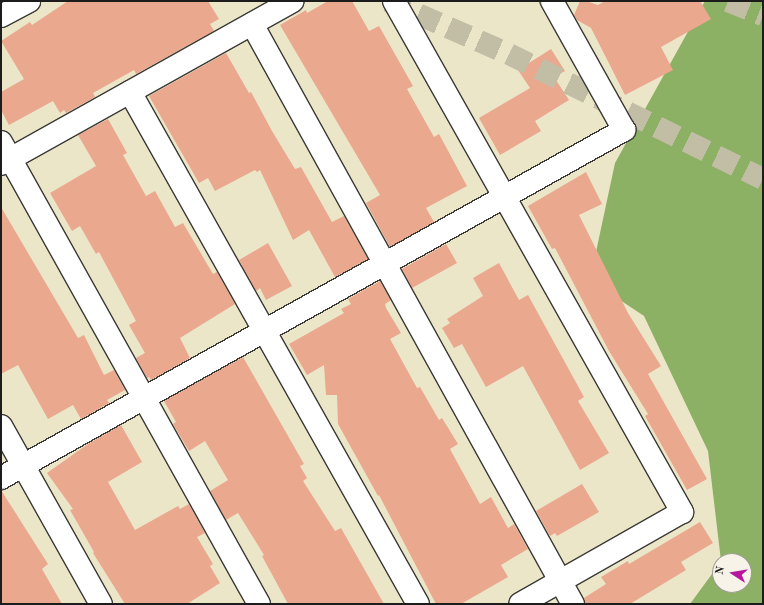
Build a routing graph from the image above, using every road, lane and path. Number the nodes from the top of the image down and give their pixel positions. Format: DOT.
graph roads {
  1 [pos="29,1"];
  2 [pos="293,1"];
  3 [pos="394,1"];
  4 [pos="552,1"];
  5 [pos="1,16"];
  6 [pos="252,24"];
  7 [pos="130,92"];
  8 [pos="4,155"];
  9 [pos="504,197"];
  10 [pos="384,264"];
  11 [pos="264,331"];
  12 [pos="144,398"];
  13 [pos="1,426"];
  14 [pos="23,466"];
  15 [pos="1,478"];
  16 [pos="560,581"];
  17 [pos="101,604"];
  18 [pos="259,604"];
  19 [pos="418,604"];
  20 [pos="520,604"];
  21 [pos="573,604"];
  1 -- 5 [label="street"];
  2 -- 6 [label="street"];
  3 -- 9 [label="street"];
  4 -- 9 [label="street"];
  6 -- 7 [label="street"];
  6 -- 10 [label="street"];
  7 -- 8 [label="street"];
  7 -- 11 [label="street"];
  8 -- 12 [label="street"];
  9 -- 10 [label="street"];
  9 -- 16 [label="street"];
  10 -- 11 [label="street"];
  10 -- 16 [label="street"];
  11 -- 12 [label="street"];
  11 -- 19 [label="street"];
  12 -- 14 [label="street"];
  12 -- 18 [label="street"];
  13 -- 14 [label="street"];
  14 -- 15 [label="street"];
  14 -- 17 [label="street"];
  16 -- 20 [label="street"];
  16 -- 21 [label="street"];
}
